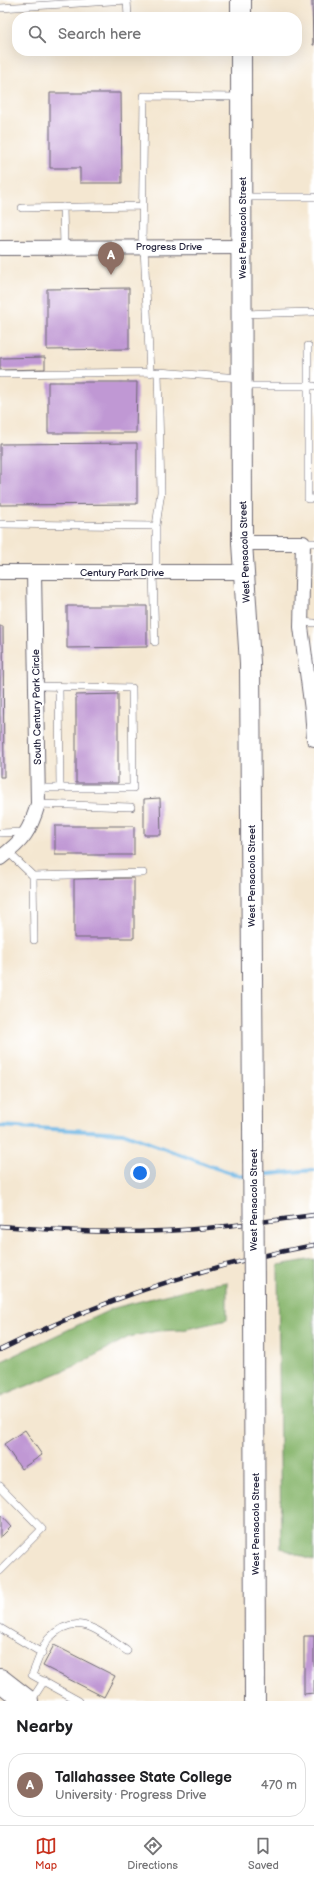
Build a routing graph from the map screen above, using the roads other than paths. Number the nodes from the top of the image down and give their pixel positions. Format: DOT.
graph roads {
  1 [pos="127,0"];
  2 [pos="241,0"];
  3 [pos="73,2"];
  4 [pos="0,8"];
  5 [pos="128,12"];
  6 [pos="241,12"];
  7 [pos="241,56"];
  8 [pos="241,97"];
  9 [pos="242,197"];
  10 [pos="314,197"];
  11 [pos="142,206"];
  12 [pos="63,207"];
  13 [pos="22,208"];
  14 [pos="64,247"];
  15 [pos="143,247"];
  16 [pos="242,247"];
  17 [pos="0,248"];
  18 [pos="314,312"];
  19 [pos="242,314"];
  20 [pos="308,346"];
  21 [pos="158,372"];
  22 [pos="150,373"];
  23 [pos="0,374"];
  24 [pos="242,382"];
  25 [pos="311,386"];
  26 [pos="314,499"];
  27 [pos="0,524"];
  28 [pos="156,526"];
  29 [pos="242,543"];
  30 [pos="308,543"];
  31 [pos="0,572"];
  32 [pos="34,572"];
  33 [pos="155,572"];
  34 [pos="244,572"];
  35 [pos="308,623"];
  36 [pos="155,642"];
  37 [pos="309,648"];
  38 [pos="36,686"];
  39 [pos="59,687"];
  40 [pos="314,739"];
  41 [pos="38,788"];
  42 [pos="60,788"];
  43 [pos="38,804"];
  44 [pos="131,807"];
  45 [pos="0,833"];
  46 [pos="25,835"];
  47 [pos="4,855"];
  48 [pos="144,873"];
  49 [pos="33,876"];
  50 [pos="34,940"];
  51 [pos="0,1486"];
  52 [pos="0,1571"];
  53 [pos="0,1628"];
  54 [pos="127,1651"];
  55 [pos="42,1654"];
  56 [pos="0,1680"];
  57 [pos="44,1681"];
  58 [pos="27,1701"];
  59 [pos="31,1701"];
  60 [pos="79,1701"];
  61 [pos="255,1701"];
  1 -- 3 [label="lane"];
  1 -- 5 [label="lane"];
  2 -- 6 [label="main road"];
  3 -- 4 [label="lane"];
  7 -- 8 [label="main road, West Pensacola Street"];
  8 -- 9 [label="main road, West Pensacola Street"];
  8 -- 11 [label="lane"];
  9 -- 10 [label="lane"];
  9 -- 16 [label="main road, West Pensacola Street"];
  11 -- 12 [label="lane"];
  11 -- 15 [label="lane"];
  12 -- 13 [label="lane"];
  12 -- 14 [label="lane"];
  14 -- 15 [label="street, Progress Drive"];
  14 -- 17 [label="street, Progress Drive"];
  15 -- 16 [label="street, Progress Drive"];
  15 -- 22 [label="lane"];
  16 -- 19 [label="main road, West Pensacola Street"];
  18 -- 19 [label="lane"];
  19 -- 24 [label="main road, West Pensacola Street"];
  20 -- 25 [label="lane"];
  21 -- 22 [label="lane"];
  21 -- 24 [label="lane"];
  21 -- 28 [label="lane"];
  22 -- 23 [label="lane"];
  24 -- 25 [label="lane"];
  24 -- 29 [label="main road, West Pensacola Street"];
  25 -- 26 [label="lane"];
  27 -- 28 [label="lane"];
  28 -- 33 [label="lane"];
  29 -- 30 [label="street"];
  29 -- 34 [label="main road, West Pensacola Street"];
  30 -- 35 [label="street"];
  31 -- 32 [label="street, Century Park Drive"];
  32 -- 33 [label="street, Century Park Drive"];
  32 -- 38 [label="street, South Century Park Circle"];
  33 -- 34 [label="street, Century Park Drive"];
  33 -- 36 [label="lane"];
  34 -- 61 [label="main road, West Pensacola Street, bridge"];
  35 -- 37 [label="street"];
  37 -- 40 [label="street"];
  38 -- 39 [label="lane"];
  38 -- 41 [label="street, South Century Park Circle"];
  39 -- 42 [label="lane"];
  39 -- 42 [label="lane"];
  41 -- 42 [label="lane"];
  41 -- 43 [label="street, South Century Park Circle"];
  43 -- 44 [label="lane"];
  43 -- 46 [label="street, South Century Park Circle"];
  45 -- 46 [label="lane"];
  46 -- 47 [label="street"];
  47 -- 49 [label="lane"];
  48 -- 49 [label="lane"];
  49 -- 50 [label="lane"];
  51 -- 52 [label="lane"];
  53 -- 55 [label="lane"];
  54 -- 55 [label="lane"];
  55 -- 57 [label="lane"];
  56 -- 58 [label="main road"];
  57 -- 59 [label="lane"];
  57 -- 60 [label="lane"];
}
